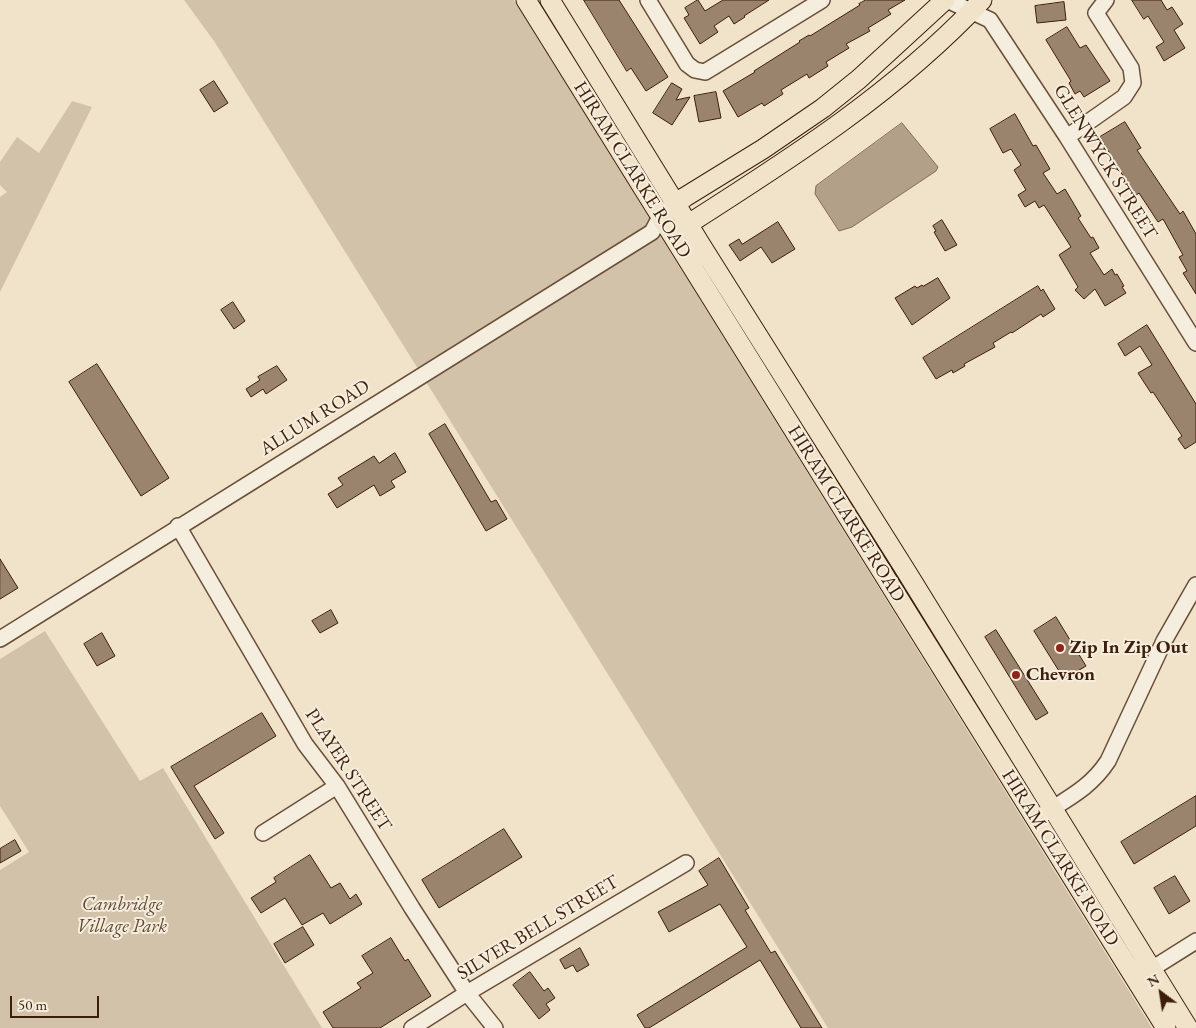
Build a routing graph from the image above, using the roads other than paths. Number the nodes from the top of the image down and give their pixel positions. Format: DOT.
graph roads {
  1 [pos="526,0"];
  2 [pos="648,0"];
  3 [pos="822,0"];
  4 [pos="946,0"];
  5 [pos="1106,0"];
  6 [pos="974,4"];
  7 [pos="552,5"];
  8 [pos="538,20"];
  9 [pos="1067,137"];
  10 [pos="676,204"];
  11 [pos="688,224"];
  12 [pos="656,225"];
  13 [pos="671,235"];
  14 [pos="1196,343"];
  15 [pos="789,384"];
  16 [pos="772,395"];
  17 [pos="868,511"];
  18 [pos="851,522"];
  19 [pos="178,526"];
  20 [pos="1196,585"];
  21 [pos="0,639"];
  22 [pos="949,640"];
  23 [pos="931,650"];
  24 [pos="337,786"];
  25 [pos="1052,808"];
  26 [pos="1036,819"];
  27 [pos="263,833"];
  28 [pos="686,863"];
  29 [pos="1196,941"];
  30 [pos="1143,974"];
  31 [pos="467,993"];
  32 [pos="412,1028"];
  33 [pos="495,1028"];
  34 [pos="1166,1028"];
  35 [pos="1188,1028"];
  1 -- 8 [label="main road, HIRAM CLARKE ROAD"];
  2 -- 3 [label="street"];
  4 -- 6 [label="street, GLENWYCK STREET"];
  4 -- 10 [label="main road"];
  5 -- 9 [label="street"];
  6 -- 9 [label="street, GLENWYCK STREET"];
  6 -- 11 [label="main road"];
  7 -- 8 [label="main road"];
  7 -- 10 [label="main road, HIRAM CLARKE ROAD"];
  8 -- 12 [label="main road, HIRAM CLARKE ROAD"];
  9 -- 14 [label="street, GLENWYCK STREET"];
  10 -- 11 [label="main road, HIRAM CLARKE ROAD"];
  10 -- 12 [label="main road"];
  11 -- 13 [label="main road"];
  11 -- 15 [label="main road, HIRAM CLARKE ROAD"];
  12 -- 13 [label="main road, HIRAM CLARKE ROAD"];
  12 -- 19 [label="street, ALLUM ROAD"];
  13 -- 16 [label="main road, HIRAM CLARKE ROAD"];
  15 -- 16 [label="main road"];
  15 -- 17 [label="main road, HIRAM CLARKE ROAD"];
  16 -- 18 [label="main road, HIRAM CLARKE ROAD"];
  17 -- 18 [label="main road"];
  17 -- 22 [label="main road, HIRAM CLARKE ROAD"];
  18 -- 23 [label="main road, HIRAM CLARKE ROAD"];
  19 -- 21 [label="street, ALLUM ROAD"];
  19 -- 24 [label="street, PLAYER STREET"];
  20 -- 25 [label="street"];
  22 -- 23 [label="main road"];
  22 -- 25 [label="main road, HIRAM CLARKE ROAD"];
  23 -- 26 [label="main road, HIRAM CLARKE ROAD"];
  24 -- 27 [label="street"];
  24 -- 31 [label="street, PLAYER STREET"];
  25 -- 26 [label="street"];
  25 -- 30 [label="main road, HIRAM CLARKE ROAD"];
  26 -- 30 [label="main road, HIRAM CLARKE ROAD"];
  28 -- 31 [label="street, SILVER BELL STREET"];
  29 -- 30 [label="street"];
  30 -- 34 [label="main road, HIRAM CLARKE ROAD"];
  30 -- 35 [label="main road, HIRAM CLARKE ROAD"];
  31 -- 32 [label="street, SILVER BELL STREET"];
  31 -- 33 [label="street, PLAYER STREET"];
}
